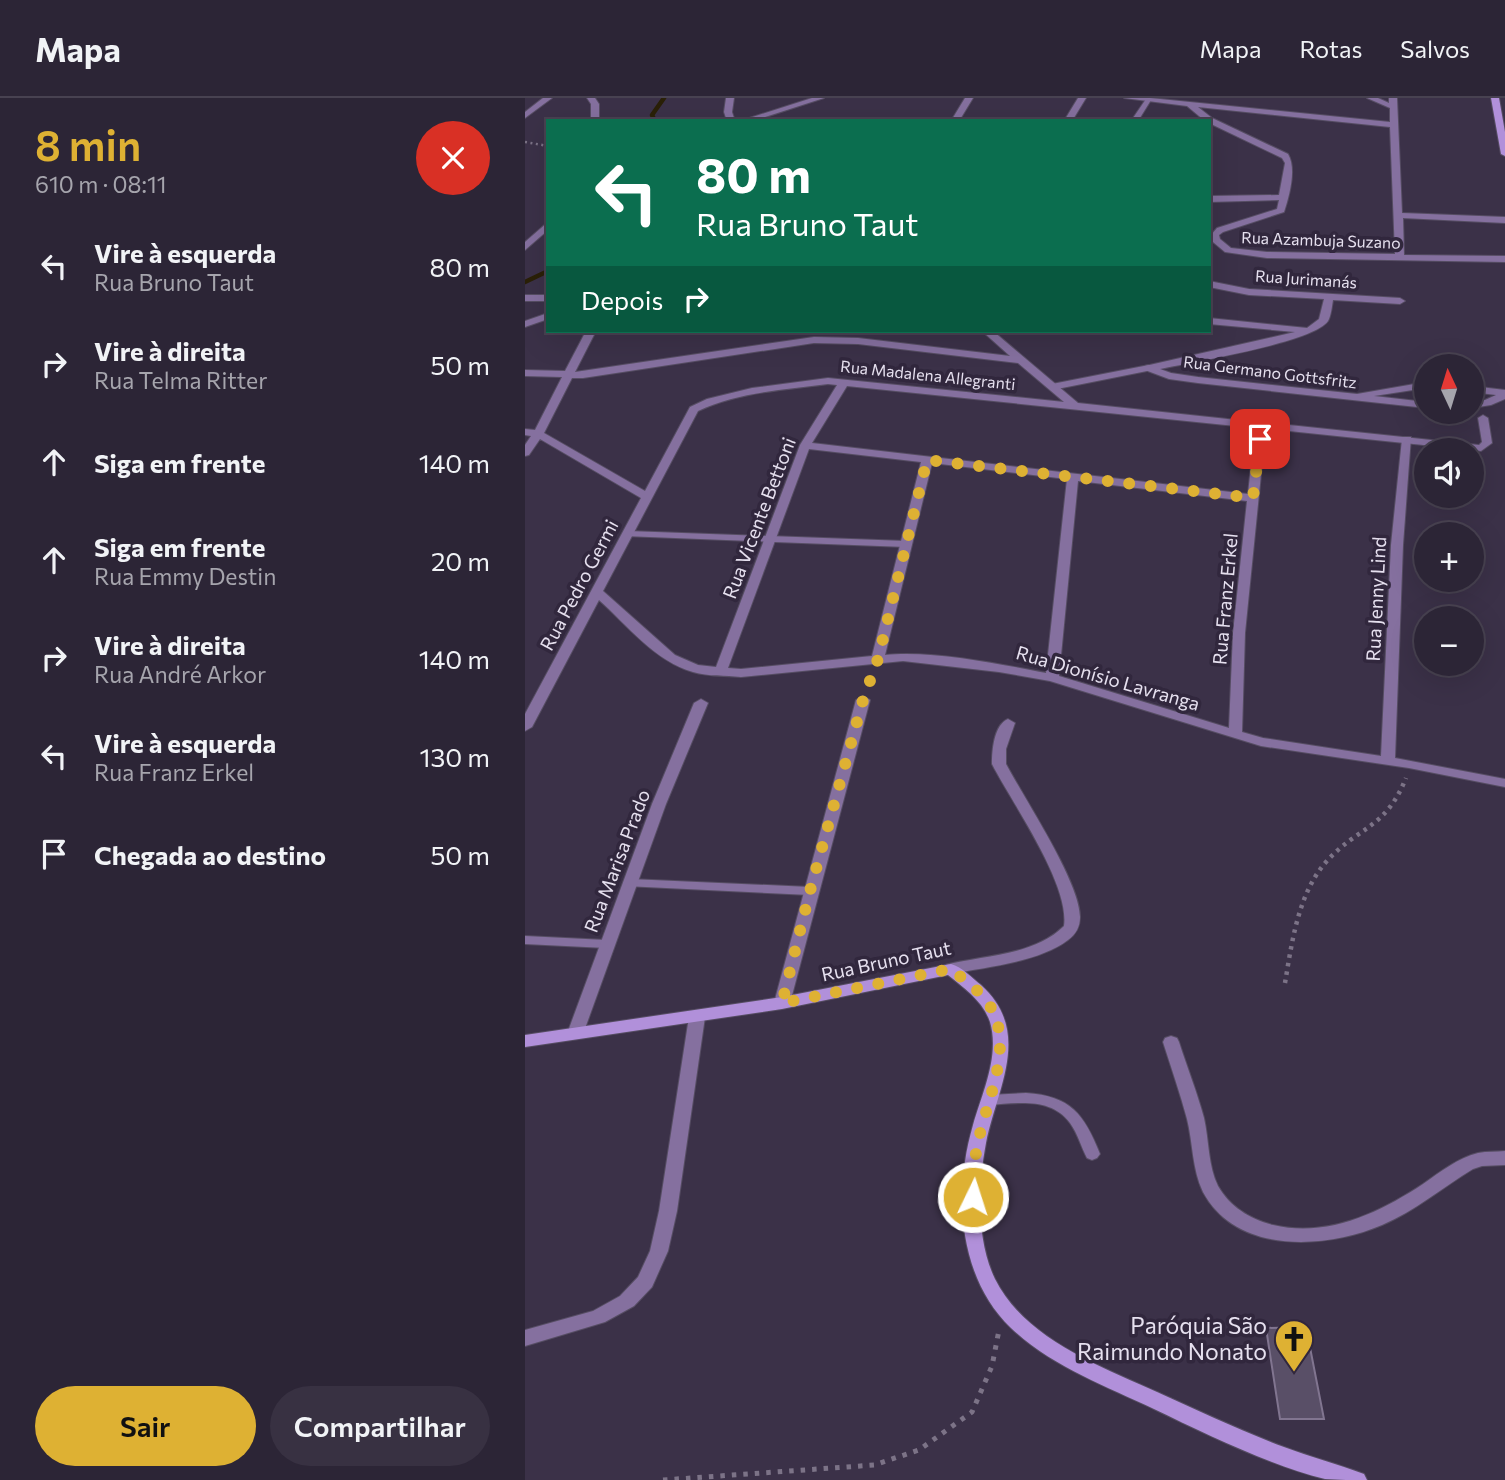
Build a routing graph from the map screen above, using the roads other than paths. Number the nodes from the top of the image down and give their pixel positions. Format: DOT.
graph roads {
  1 [pos="548,98"];
  2 [pos="591,98"];
  3 [pos="730,98"];
  4 [pos="820,98"];
  5 [pos="969,98"];
  6 [pos="1082,98"];
  7 [pos="1128,98"];
  8 [pos="1371,98"];
  9 [pos="1495,98"];
  10 [pos="1148,100"];
  11 [pos="1393,102"];
  12 [pos="1189,104"];
  13 [pos="525,116"];
  14 [pos="595,119"];
  15 [pos="730,119"];
  16 [pos="751,119"];
  17 [pos="956,119"];
  18 [pos="1069,119"];
  19 [pos="1135,119"];
  20 [pos="1208,119"];
  21 [pos="1211,121"];
  22 [pos="1394,125"];
  23 [pos="1505,154"];
  24 [pos="1285,197"];
  25 [pos="1211,199"];
  26 [pos="1397,215"];
  27 [pos="1505,220"];
  28 [pos="546,227"];
  29 [pos="525,247"];
  30 [pos="1400,257"];
  31 [pos="1505,259"];
  32 [pos="1211,284"];
  33 [pos="1329,297"];
  34 [pos="525,298"];
  35 [pos="546,298"];
  36 [pos="1400,301"];
  37 [pos="546,317"];
  38 [pos="1211,321"];
  39 [pos="525,324"];
  40 [pos="1309,331"];
  41 [pos="590,333"];
  42 [pos="989,333"];
  43 [pos="1021,360"];
  44 [pos="1149,368"];
  45 [pos="525,373"];
  46 [pos="567,376"];
  47 [pos="844,382"];
  48 [pos="1414,386"];
  49 [pos="1052,387"];
  50 [pos="1484,391"];
  51 [pos="1505,394"];
  52 [pos="1350,397"];
  53 [pos="1484,403"];
  54 [pos="1414,404"];
  55 [pos="1075,406"];
  56 [pos="1484,424"];
  57 [pos="1261,425"];
  58 [pos="525,432"];
  59 [pos="538,434"];
  60 [pos="1407,439"];
  61 [pos="805,445"];
  62 [pos="525,453"];
  63 [pos="927,460"];
  64 [pos="1073,477"];
  65 [pos="647,497"];
  66 [pos="1253,498"];
  67 [pos="628,534"];
  68 [pos="768,539"];
  69 [pos="906,544"];
  70 [pos="598,593"];
  71 [pos="878,659"];
  72 [pos="720,673"];
  73 [pos="1052,678"];
  74 [pos="863,700"];
  75 [pos="701,703"];
  76 [pos="1008,723"];
  77 [pos="525,727"];
  78 [pos="1235,735"];
  79 [pos="1388,761"];
  80 [pos="1505,783"];
  81 [pos="629,883"];
  82 [pos="810,891"];
  83 [pos="525,940"];
  84 [pos="606,944"];
  85 [pos="951,969"];
  86 [pos="782,1003"];
  87 [pos="697,1017"];
  88 [pos="575,1034"];
  89 [pos="525,1041"];
  90 [pos="1171,1042"];
  91 [pos="989,1100"];
  92 [pos="1092,1154"];
  93 [pos="1505,1158"];
  94 [pos="525,1338"];
  95 [pos="1357,1480"];
  1 -- 13 [label="street"];
  2 -- 14 [label="street"];
  3 -- 15 [label="street"];
  4 -- 16 [label="street"];
  5 -- 17 [label="street"];
  6 -- 18 [label="street"];
  7 -- 10 [label="street"];
  8 -- 11 [label="street"];
  9 -- 23 [label="street"];
  10 -- 12 [label="street"];
  10 -- 19 [label="lane"];
  11 -- 22 [label="street"];
  12 -- 20 [label="street"];
  12 -- 22 [label="street"];
  21 -- 24 [label="street"];
  22 -- 26 [label="street"];
  24 -- 25 [label="street"];
  24 -- 30 [label="street, Rua Azambuja Suzano"];
  26 -- 27 [label="street"];
  26 -- 30 [label="street"];
  28 -- 29 [label="street"];
  30 -- 31 [label="street, Rua Azambuja Suzano"];
  32 -- 33 [label="street, Rua Jurimanás"];
  33 -- 36 [label="street, Rua Jurimanás"];
  33 -- 40 [label="street"];
  34 -- 35 [label="street"];
  37 -- 39 [label="street"];
  38 -- 40 [label="street"];
  40 -- 44 [label="street, Rua Germano Gottsfritz"];
  41 -- 46 [label="street"];
  42 -- 43 [label="street"];
  43 -- 46 [label="street"];
  43 -- 49 [label="street"];
  44 -- 49 [label="lane"];
  44 -- 52 [label="street, Rua Germano Gottsfritz"];
  45 -- 46 [label="street"];
  46 -- 59 [label="street"];
  47 -- 55 [label="street, Rua Madalena Allegranti"];
  47 -- 61 [label="street, Rua Vicente Bettoni"];
  47 -- 65 [label="street, Rua Madalena Allegranti"];
  48 -- 52 [label="street"];
  49 -- 55 [label="street"];
  50 -- 51 [label="street"];
  51 -- 53 [label="street"];
  52 -- 54 [label="street, Rua Germano Gottsfritz"];
  55 -- 57 [label="street, Rua Madalena Allegranti"];
  56 -- 60 [label="lane"];
  57 -- 60 [label="lane"];
  57 -- 66 [label="street, Rua Franz Erkel"];
  58 -- 59 [label="street"];
  59 -- 62 [label="street"];
  59 -- 65 [label="street"];
  60 -- 79 [label="street, Rua Jenny Lind"];
  61 -- 63 [label="street"];
  61 -- 68 [label="street, Rua Vicente Bettoni"];
  63 -- 64 [label="street"];
  63 -- 69 [label="street"];
  64 -- 66 [label="street"];
  64 -- 73 [label="street"];
  65 -- 67 [label="street, Rua Pedro Germi"];
  66 -- 78 [label="street, Rua Franz Erkel"];
  67 -- 68 [label="lane"];
  67 -- 70 [label="street, Rua Pedro Germi"];
  68 -- 69 [label="lane"];
  68 -- 72 [label="street, Rua Vicente Bettoni"];
  69 -- 71 [label="street"];
  70 -- 72 [label="street, Rua Dionísio Lavranga"];
  70 -- 77 [label="street, Rua Pedro Germi"];
  71 -- 72 [label="street, Rua Dionísio Lavranga"];
  71 -- 73 [label="street, Rua Dionísio Lavranga"];
  73 -- 78 [label="street, Rua Dionísio Lavranga"];
  74 -- 82 [label="street"];
  75 -- 81 [label="street, Rua Marisa Prado"];
  76 -- 85 [label="street, Rua Bruno Taut"];
  78 -- 79 [label="street, Rua Dionísio Lavranga"];
  79 -- 80 [label="street, Rua Dionísio Lavranga"];
  81 -- 82 [label="lane"];
  81 -- 84 [label="street, Rua Marisa Prado"];
  82 -- 86 [label="street"];
  83 -- 84 [label="lane"];
  84 -- 88 [label="street, Rua Marisa Prado"];
  85 -- 86 [label="street, Rua Bruno Taut"];
  85 -- 91 [label="street"];
  86 -- 87 [label="street, Rua Bruno Taut"];
  87 -- 88 [label="street, Rua Bruno Taut"];
  87 -- 94 [label="street"];
  88 -- 89 [label="street, Rua Bruno Taut"];
  90 -- 93 [label="street"];
  91 -- 92 [label="lane"];
  91 -- 95 [label="street"];
}
